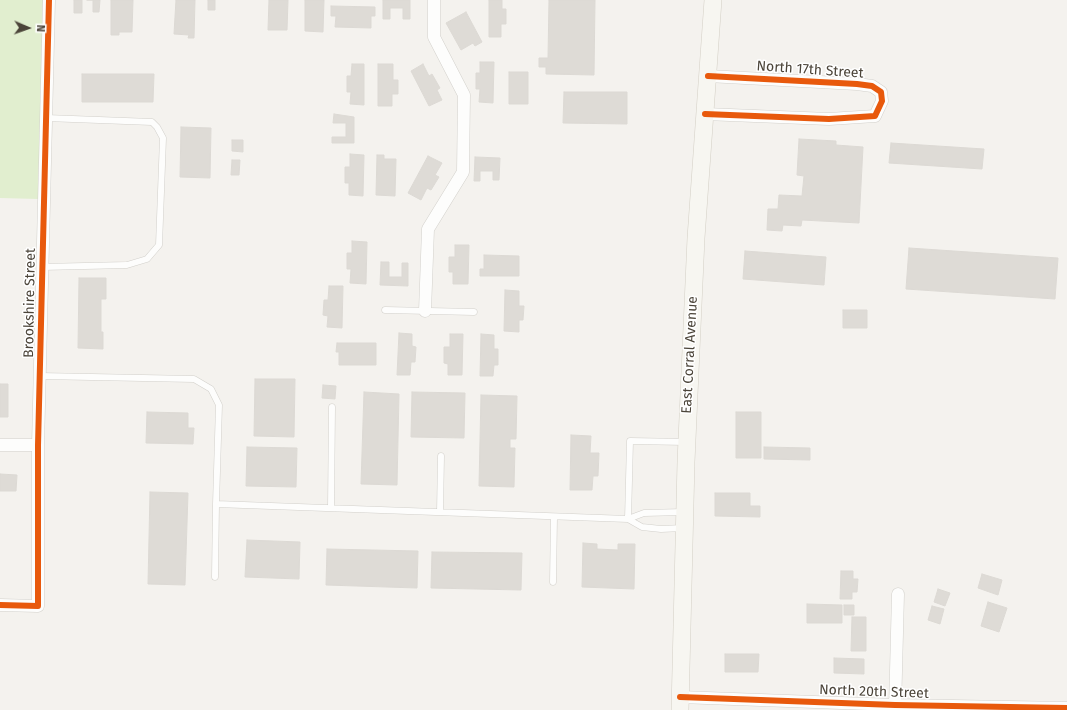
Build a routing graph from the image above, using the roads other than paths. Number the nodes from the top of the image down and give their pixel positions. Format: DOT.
graph roads {
  1 [pos="49,0"];
  2 [pos="434,0"];
  3 [pos="713,0"];
  4 [pos="708,76"];
  5 [pos="705,114"];
  6 [pos="46,118"];
  7 [pos="42,266"];
  8 [pos="385,310"];
  9 [pos="425,311"];
  10 [pos="474,312"];
  11 [pos="40,376"];
  12 [pos="332,407"];
  13 [pos="686,442"];
  14 [pos="0,444"];
  15 [pos="38,445"];
  16 [pos="441,456"];
  17 [pos="216,504"];
  18 [pos="331,508"];
  19 [pos="440,512"];
  20 [pos="554,516"];
  21 [pos="628,520"];
  22 [pos="684,520"];
  23 [pos="215,577"];
  24 [pos="553,582"];
  25 [pos="898,594"];
  26 [pos="0,605"];
  27 [pos="680,704"];
  28 [pos="895,708"];
  29 [pos="1067,708"];
  1 -- 6 [label="street, Brookshire Street"];
  2 -- 9 [label="street"];
  3 -- 4 [label="main road, East Corral Avenue"];
  4 -- 5 [label="main road, East Corral Avenue"];
  4 -- 5 [label="street, North 17th Street"];
  5 -- 13 [label="main road, East Corral Avenue"];
  6 -- 7 [label="street, Brookshire Street"];
  6 -- 7 [label="lane"];
  7 -- 11 [label="street, Brookshire Street"];
  8 -- 9 [label="lane"];
  9 -- 10 [label="lane"];
  11 -- 15 [label="street, Brookshire Street"];
  11 -- 17 [label="lane"];
  12 -- 18 [label="lane"];
  13 -- 21 [label="lane"];
  13 -- 22 [label="main road, East Corral Avenue"];
  14 -- 15 [label="street"];
  15 -- 26 [label="street, Brookshire Street"];
  16 -- 19 [label="lane"];
  17 -- 18 [label="lane"];
  17 -- 23 [label="lane"];
  18 -- 19 [label="lane"];
  19 -- 20 [label="lane"];
  20 -- 21 [label="lane"];
  20 -- 24 [label="lane"];
  21 -- 22 [label="lane"];
  21 -- 22 [label="lane"];
  22 -- 27 [label="main road, East Corral Avenue"];
  25 -- 28 [label="street"];
  27 -- 28 [label="street, North 20th Street"];
  28 -- 29 [label="street, North 20th Street"];
}
